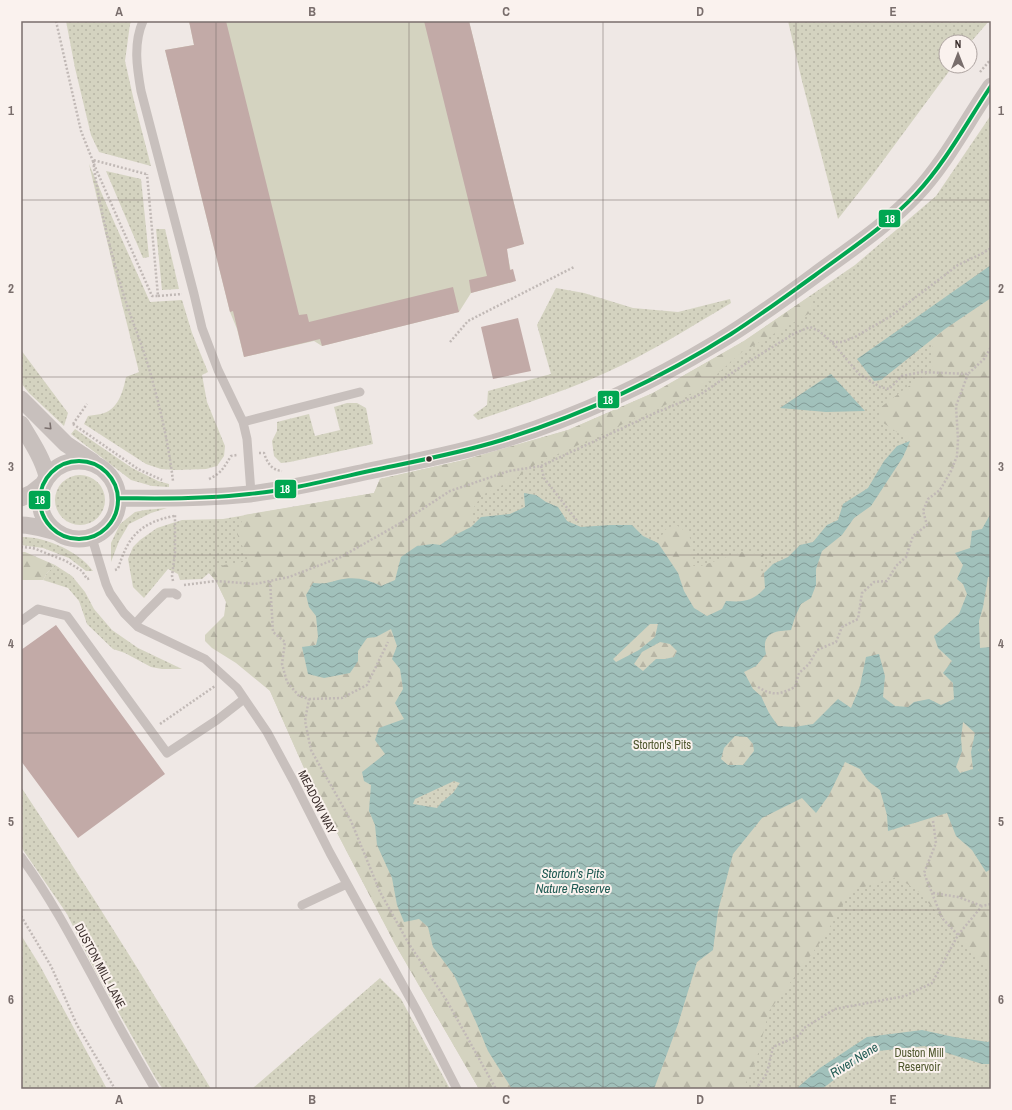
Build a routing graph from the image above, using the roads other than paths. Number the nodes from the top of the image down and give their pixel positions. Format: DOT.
graph roads {
  1 [pos="143,21"];
  2 [pos="991,86"];
  3 [pos="360,392"];
  4 [pos="21,399"];
  5 [pos="243,422"];
  6 [pos="21,424"];
  7 [pos="95,464"];
  8 [pos="45,481"];
  9 [pos="251,493"];
  10 [pos="21,498"];
  11 [pos="118,498"];
  12 [pos="21,526"];
  13 [pos="56,532"];
  14 [pos="92,538"];
  15 [pos="173,592"];
  16 [pos="21,621"];
  17 [pos="135,624"];
  18 [pos="244,699"];
  19 [pos="21,857"];
  20 [pos="347,884"];
  21 [pos="302,905"];
  22 [pos="155,1089"];
  23 [pos="457,1089"];
  1 -- 5 [label="lane"];
  2 -- 9 [label="street"];
  3 -- 5 [label="lane"];
  4 -- 7 [label="street, one-way"];
  5 -- 9 [label="lane"];
  6 -- 8 [label="street"];
  7 -- 8 [label="street"];
  7 -- 11 [label="street"];
  8 -- 10 [label="street"];
  8 -- 13 [label="street"];
  9 -- 11 [label="street"];
  11 -- 14 [label="street"];
  12 -- 13 [label="street"];
  13 -- 14 [label="street"];
  14 -- 17 [label="lane, MEADOW WAY"];
  15 -- 17 [label="lane"];
  16 -- 18 [label="lane"];
  17 -- 18 [label="lane, MEADOW WAY"];
  18 -- 20 [label="lane, MEADOW WAY"];
  19 -- 22 [label="lane, DUSTON MILL LANE"];
  20 -- 21 [label="lane"];
  20 -- 23 [label="lane, MEADOW WAY"];
}
